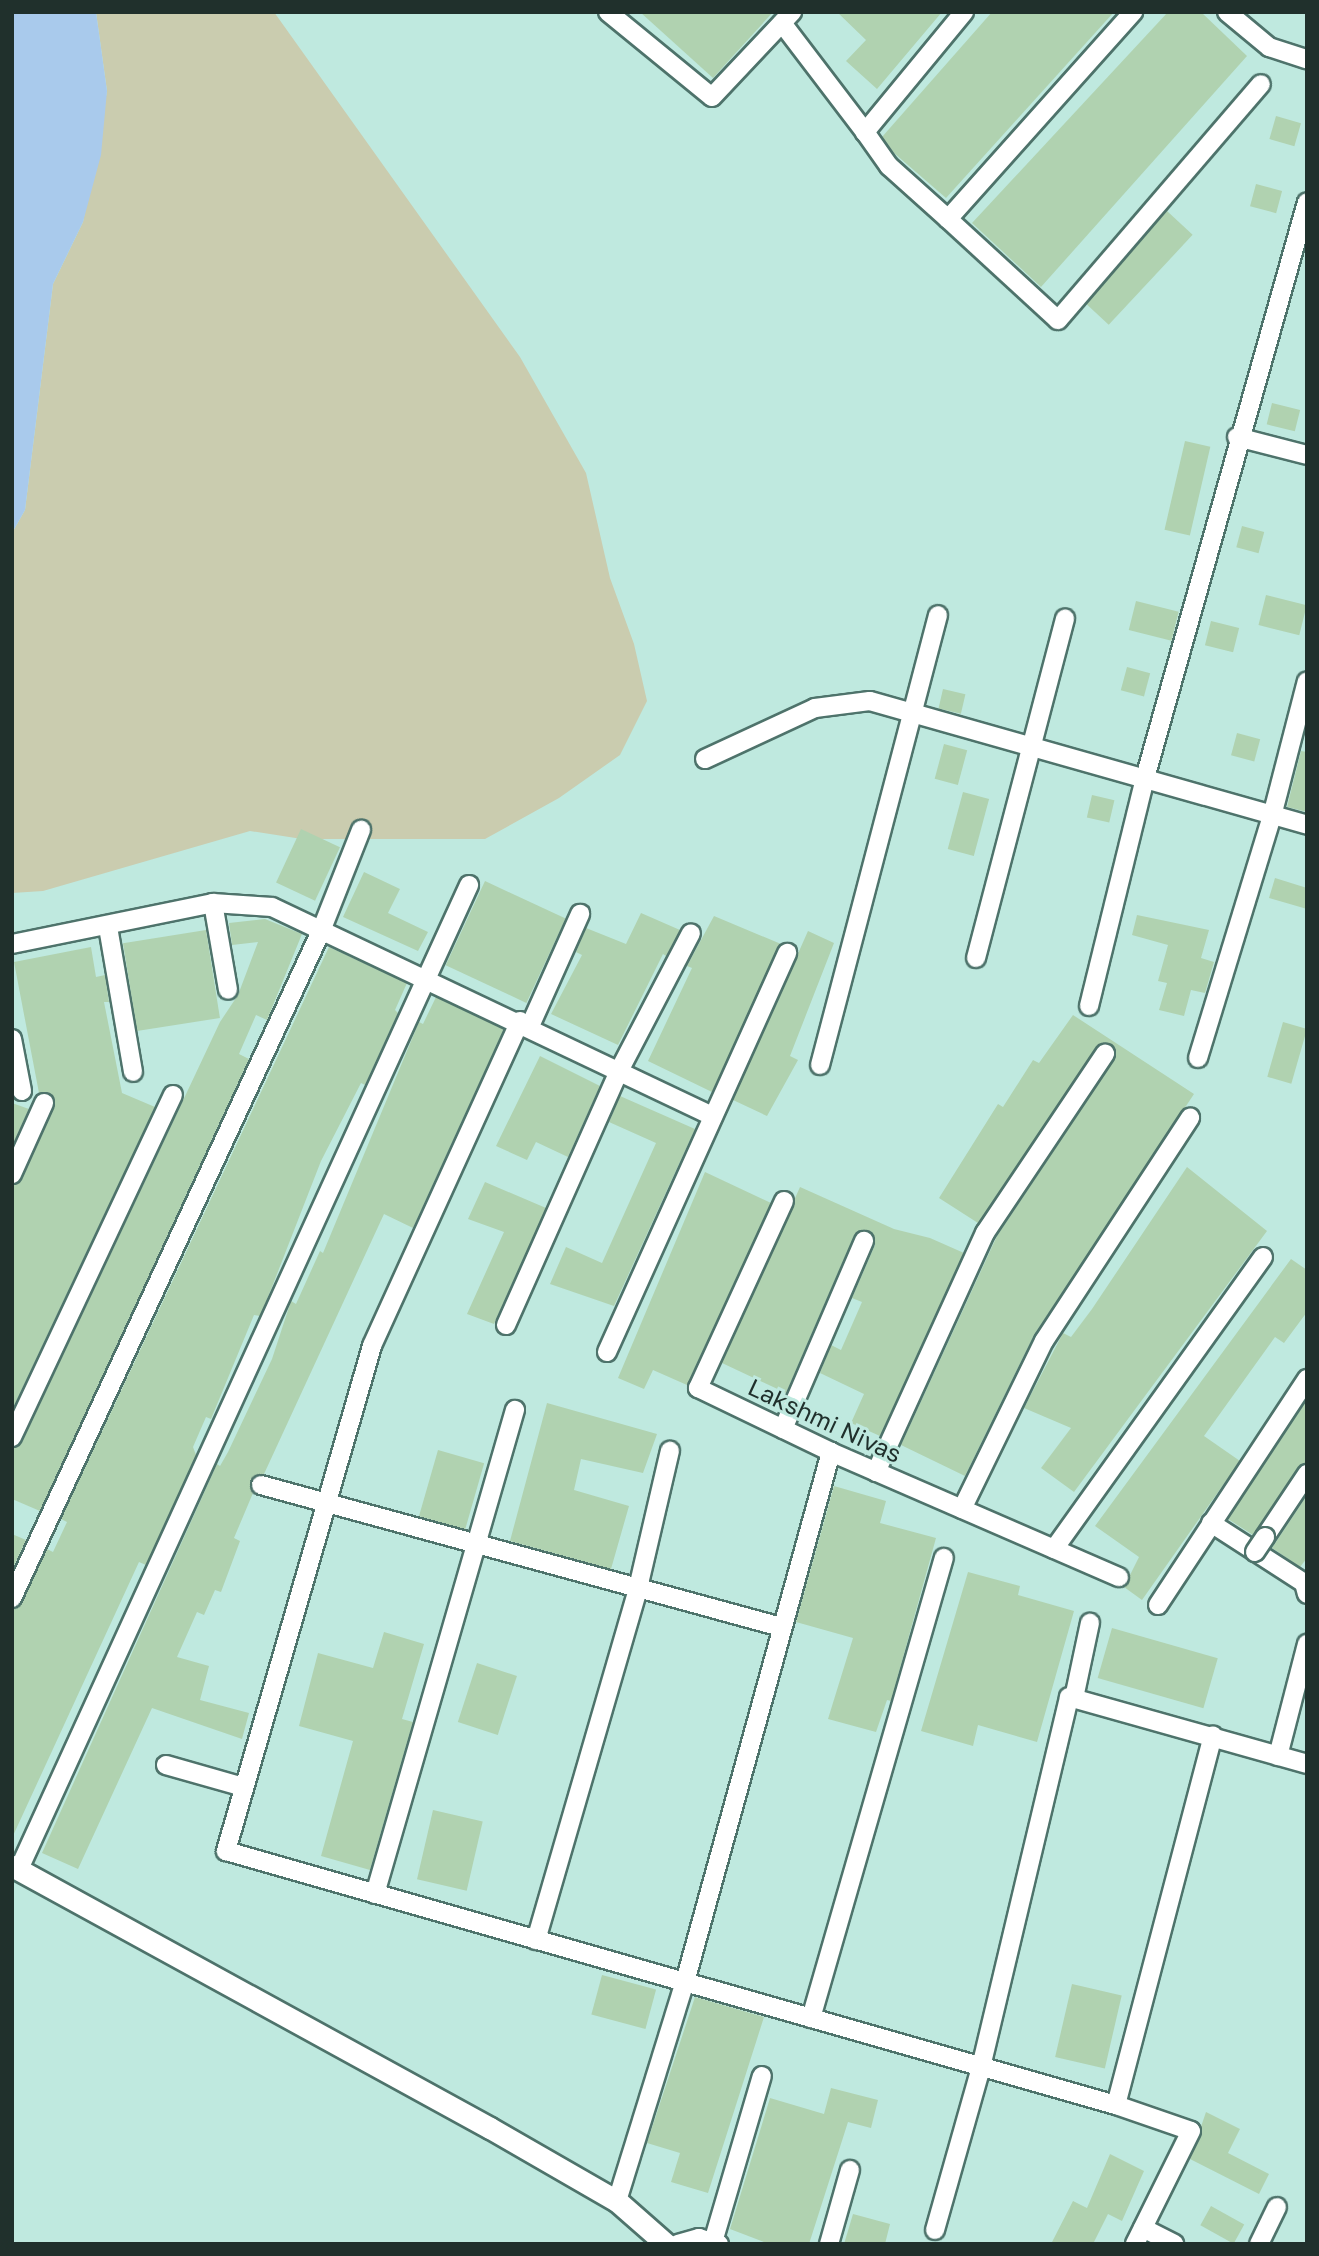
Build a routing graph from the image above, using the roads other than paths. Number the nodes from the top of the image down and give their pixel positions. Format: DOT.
graph roads {
  1 [pos="964,12"];
  2 [pos="1133,12"];
  3 [pos="1227,12"];
  4 [pos="615,14"];
  5 [pos="787,18"];
  6 [pos="1307,59"];
  7 [pos="1261,85"];
  8 [pos="865,132"];
  9 [pos="1307,202"];
  10 [pos="948,219"];
  11 [pos="1237,437"];
  12 [pos="1307,455"];
  13 [pos="938,615"];
  14 [pos="1065,618"];
  15 [pos="1307,681"];
  16 [pos="912,713"];
  17 [pos="1031,747"];
  18 [pos="705,759"];
  19 [pos="1145,778"];
  20 [pos="1272,816"];
  21 [pos="1307,825"];
  22 [pos="361,830"];
  23 [pos="469,885"];
  24 [pos="213,903"];
  25 [pos="580,914"];
  26 [pos="108,927"];
  27 [pos="321,930"];
  28 [pos="691,933"];
  29 [pos="12,944"];
  30 [pos="787,953"];
  31 [pos="976,958"];
  32 [pos="429,979"];
  33 [pos="228,990"];
  34 [pos="1089,1006"];
  35 [pos="525,1023"];
  36 [pos="12,1039"];
  37 [pos="1105,1054"];
  38 [pos="1198,1058"];
  39 [pos="820,1065"];
  40 [pos="620,1069"];
  41 [pos="133,1072"];
  42 [pos="22,1090"];
  43 [pos="173,1095"];
  44 [pos="44,1103"];
  45 [pos="713,1116"];
  46 [pos="1190,1118"];
  47 [pos="12,1174"];
  48 [pos="784,1202"];
  49 [pos="864,1241"];
  50 [pos="1263,1258"];
  51 [pos="506,1325"];
  52 [pos="607,1352"];
  53 [pos="1307,1379"];
  54 [pos="515,1410"];
  55 [pos="783,1429"];
  56 [pos="12,1437"];
  57 [pos="670,1451"];
  58 [pos="831,1452"];
  59 [pos="876,1472"];
  60 [pos="1307,1475"];
  61 [pos="261,1485"];
  62 [pos="326,1503"];
  63 [pos="962,1509"];
  64 [pos="1212,1523"];
  65 [pos="476,1544"];
  66 [pos="1260,1545"];
  67 [pos="1054,1549"];
  68 [pos="944,1558"];
  69 [pos="1119,1577"];
  70 [pos="638,1588"];
  71 [pos="1307,1594"];
  72 [pos="12,1598"];
  73 [pos="1158,1605"];
  74 [pos="1090,1623"];
  75 [pos="781,1627"];
  76 [pos="1307,1644"];
  77 [pos="1074,1698"];
  78 [pos="1213,1736"];
  79 [pos="1278,1756"];
  80 [pos="1307,1764"];
  81 [pos="166,1765"];
  82 [pos="244,1787"];
  83 [pos="16,1867"];
  84 [pos="375,1894"];
  85 [pos="536,1940"];
  86 [pos="685,1982"];
  87 [pos="811,2018"];
  88 [pos="981,2067"];
  89 [pos="762,2076"];
  90 [pos="1116,2105"];
  91 [pos="850,2170"];
  92 [pos="617,2201"];
  93 [pos="1278,2207"];
  94 [pos="935,2230"];
  95 [pos="1139,2236"];
  96 [pos="716,2243"];
  97 [pos="666,2244"];
  98 [pos="678,2244"];
  99 [pos="829,2244"];
  100 [pos="1174,2244"];
  101 [pos="1259,2244"];
  1 -- 8 [label="street"];
  2 -- 10 [label="street"];
  3 -- 6 [label="street"];
  4 -- 5 [label="street"];
  5 -- 8 [label="street"];
  7 -- 10 [label="street"];
  8 -- 10 [label="street"];
  9 -- 11 [label="street"];
  11 -- 12 [label="street"];
  11 -- 19 [label="street"];
  13 -- 16 [label="street"];
  14 -- 17 [label="street"];
  15 -- 20 [label="street"];
  16 -- 17 [label="street"];
  16 -- 18 [label="street"];
  16 -- 39 [label="street"];
  17 -- 19 [label="street"];
  17 -- 31 [label="street"];
  19 -- 20 [label="street"];
  19 -- 34 [label="street"];
  20 -- 21 [label="street"];
  20 -- 38 [label="street"];
  22 -- 27 [label="street"];
  23 -- 32 [label="street"];
  24 -- 26 [label="street"];
  24 -- 27 [label="street"];
  24 -- 33 [label="street"];
  25 -- 35 [label="street"];
  26 -- 29 [label="street"];
  26 -- 41 [label="street"];
  27 -- 32 [label="street"];
  27 -- 72 [label="street"];
  28 -- 40 [label="street"];
  30 -- 45 [label="street"];
  32 -- 35 [label="street"];
  32 -- 83 [label="street"];
  35 -- 40 [label="street"];
  35 -- 62 [label="street"];
  36 -- 42 [label="street"];
  37 -- 59 [label="street"];
  40 -- 45 [label="street"];
  40 -- 51 [label="street"];
  43 -- 56 [label="street"];
  44 -- 47 [label="street"];
  45 -- 52 [label="street"];
  46 -- 63 [label="street"];
  48 -- 55 [label="street, Lakshmi Nivas"];
  49 -- 55 [label="street"];
  50 -- 67 [label="street"];
  53 -- 64 [label="street"];
  54 -- 65 [label="street"];
  55 -- 58 [label="street, Lakshmi Nivas"];
  57 -- 70 [label="street"];
  58 -- 59 [label="street, Lakshmi Nivas"];
  58 -- 75 [label="street"];
  59 -- 63 [label="street, Lakshmi Nivas"];
  60 -- 66 [label="street"];
  61 -- 62 [label="street"];
  62 -- 65 [label="street"];
  62 -- 82 [label="street"];
  63 -- 67 [label="street, Lakshmi Nivas"];
  64 -- 71 [label="street"];
  64 -- 73 [label="street"];
  65 -- 70 [label="street"];
  65 -- 84 [label="street"];
  67 -- 69 [label="street, Lakshmi Nivas"];
  68 -- 87 [label="street"];
  70 -- 75 [label="street"];
  70 -- 85 [label="street"];
  74 -- 77 [label="street"];
  75 -- 86 [label="street"];
  76 -- 79 [label="street"];
  77 -- 78 [label="street"];
  77 -- 88 [label="street"];
  78 -- 79 [label="street"];
  78 -- 90 [label="street"];
  79 -- 80 [label="street"];
  81 -- 82 [label="street"];
  82 -- 84 [label="street"];
  83 -- 92 [label="street"];
  84 -- 85 [label="street"];
  85 -- 86 [label="street"];
  86 -- 87 [label="street"];
  86 -- 92 [label="street"];
  87 -- 88 [label="street"];
  88 -- 90 [label="street"];
  88 -- 94 [label="street"];
  89 -- 96 [label="street"];
  90 -- 95 [label="street"];
  91 -- 99 [label="street"];
  92 -- 97 [label="street"];
  93 -- 101 [label="street"];
  95 -- 100 [label="street"];
  96 -- 98 [label="street"];
}
